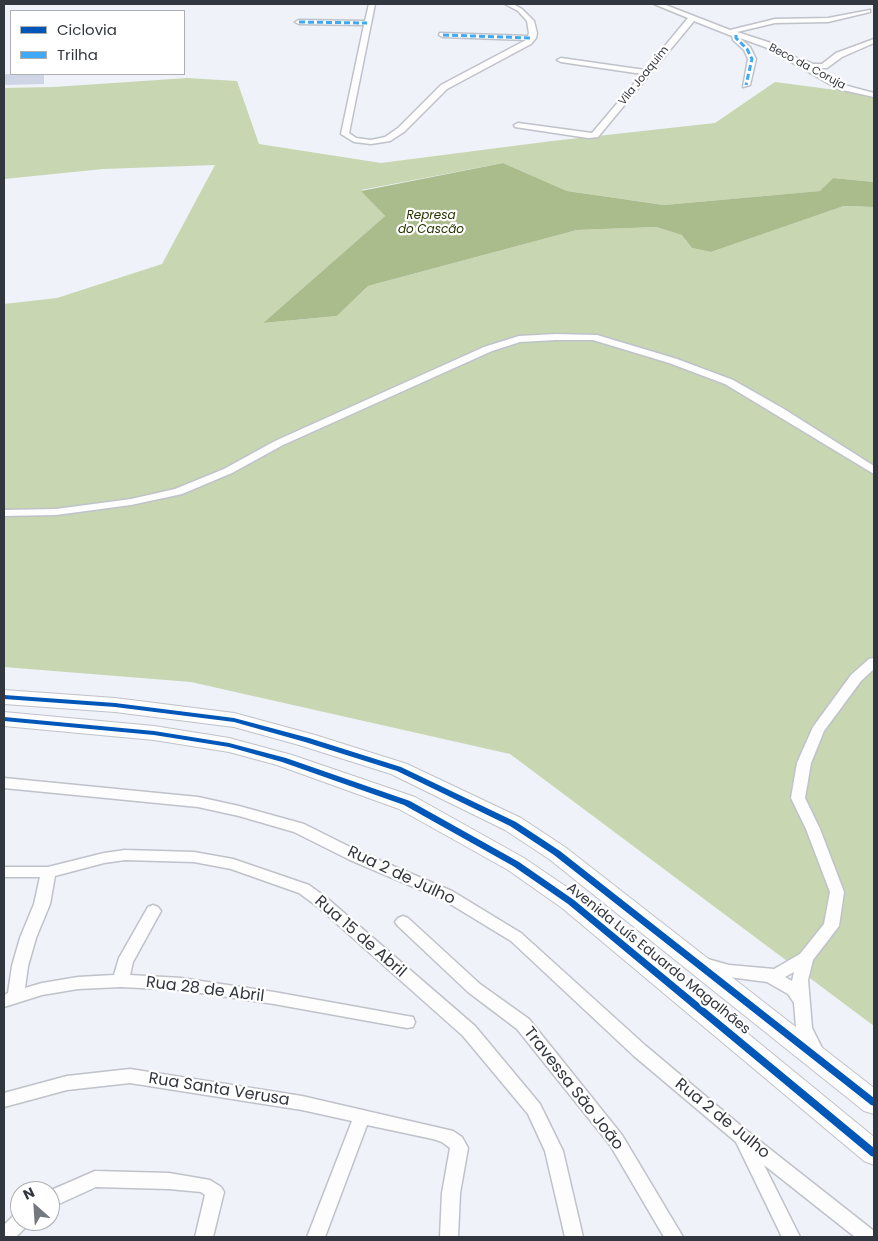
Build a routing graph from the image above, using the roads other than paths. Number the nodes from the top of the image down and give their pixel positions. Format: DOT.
graph roads {
  1 [pos="372,4"];
  2 [pos="508,4"];
  3 [pos="657,4"];
  4 [pos="868,11"];
  5 [pos="692,18"];
  6 [pos="298,22"];
  7 [pos="367,23"];
  8 [pos="733,34"];
  9 [pos="443,35"];
  10 [pos="532,38"];
  11 [pos="874,41"];
  12 [pos="768,45"];
  13 [pos="561,60"];
  14 [pos="647,72"];
  15 [pos="746,84"];
  16 [pos="874,89"];
  17 [pos="870,94"];
  18 [pos="518,125"];
  19 [pos="874,471"];
  20 [pos="4,513"];
  21 [pos="874,662"];
  22 [pos="4,697"];
  23 [pos="4,719"];
  24 [pos="4,783"];
  25 [pos="4,872"];
  26 [pos="48,872"];
  27 [pos="153,911"];
  28 [pos="403,922"];
  29 [pos="806,958"];
  30 [pos="696,962"];
  31 [pos="770,976"];
  32 [pos="121,981"];
  33 [pos="10,998"];
  34 [pos="801,1001"];
  35 [pos="407,1022"];
  36 [pos="819,1058"];
  37 [pos="4,1100"];
  38 [pos="874,1103"];
  39 [pos="362,1118"];
  40 [pos="741,1136"];
  41 [pos="874,1153"];
  42 [pos="60,1194"];
  43 [pos="204,1237"];
  44 [pos="316,1237"];
  45 [pos="449,1237"];
  46 [pos="574,1237"];
  47 [pos="674,1237"];
  48 [pos="792,1237"];
  49 [pos="868,1237"];
  1 -- 7 [label="street"];
  2 -- 10 [label="street"];
  3 -- 5 [label="street, Beco da Coruja"];
  4 -- 8 [label="street"];
  5 -- 8 [label="street, Beco da Coruja"];
  5 -- 14 [label="street, Vila Joaquim"];
  6 -- 7 [label="street"];
  7 -- 10 [label="street"];
  8 -- 12 [label="street, Beco da Coruja"];
  8 -- 15 [label="street"];
  9 -- 10 [label="street"];
  11 -- 12 [label="street"];
  12 -- 17 [label="street, Beco da Coruja"];
  13 -- 14 [label="street"];
  14 -- 18 [label="street, Vila Joaquim"];
  16 -- 17 [label="street"];
  19 -- 20 [label="street"];
  21 -- 29 [label="street"];
  22 -- 30 [label="main road, Avenida Luís Eduardo Magalhães"];
  23 -- 41 [label="main road, Avenida Luís Eduardo Magalhães"];
  24 -- 40 [label="street, Rua 2 de Julho"];
  25 -- 26 [label="street, Rua 15 de Abril"];
  26 -- 33 [label="street"];
  26 -- 46 [label="street, Rua 15 de Abril"];
  27 -- 32 [label="street"];
  28 -- 47 [label="street, Travessa São João"];
  29 -- 31 [label="street"];
  29 -- 34 [label="street"];
  30 -- 31 [label="street"];
  30 -- 36 [label="main road, Avenida Luís Eduardo Magalhães"];
  31 -- 34 [label="street"];
  32 -- 33 [label="street, Rua 28 de Abril"];
  32 -- 35 [label="street, Rua 28 de Abril"];
  34 -- 36 [label="street"];
  36 -- 38 [label="main road, Avenida Luís Eduardo Magalhães"];
  37 -- 39 [label="street, Rua Santa Verusa"];
  39 -- 44 [label="street"];
  39 -- 45 [label="street, Rua Santa Verusa"];
  40 -- 48 [label="street"];
  40 -- 49 [label="street, Rua 2 de Julho"];
  42 -- 43 [label="street"];
}
